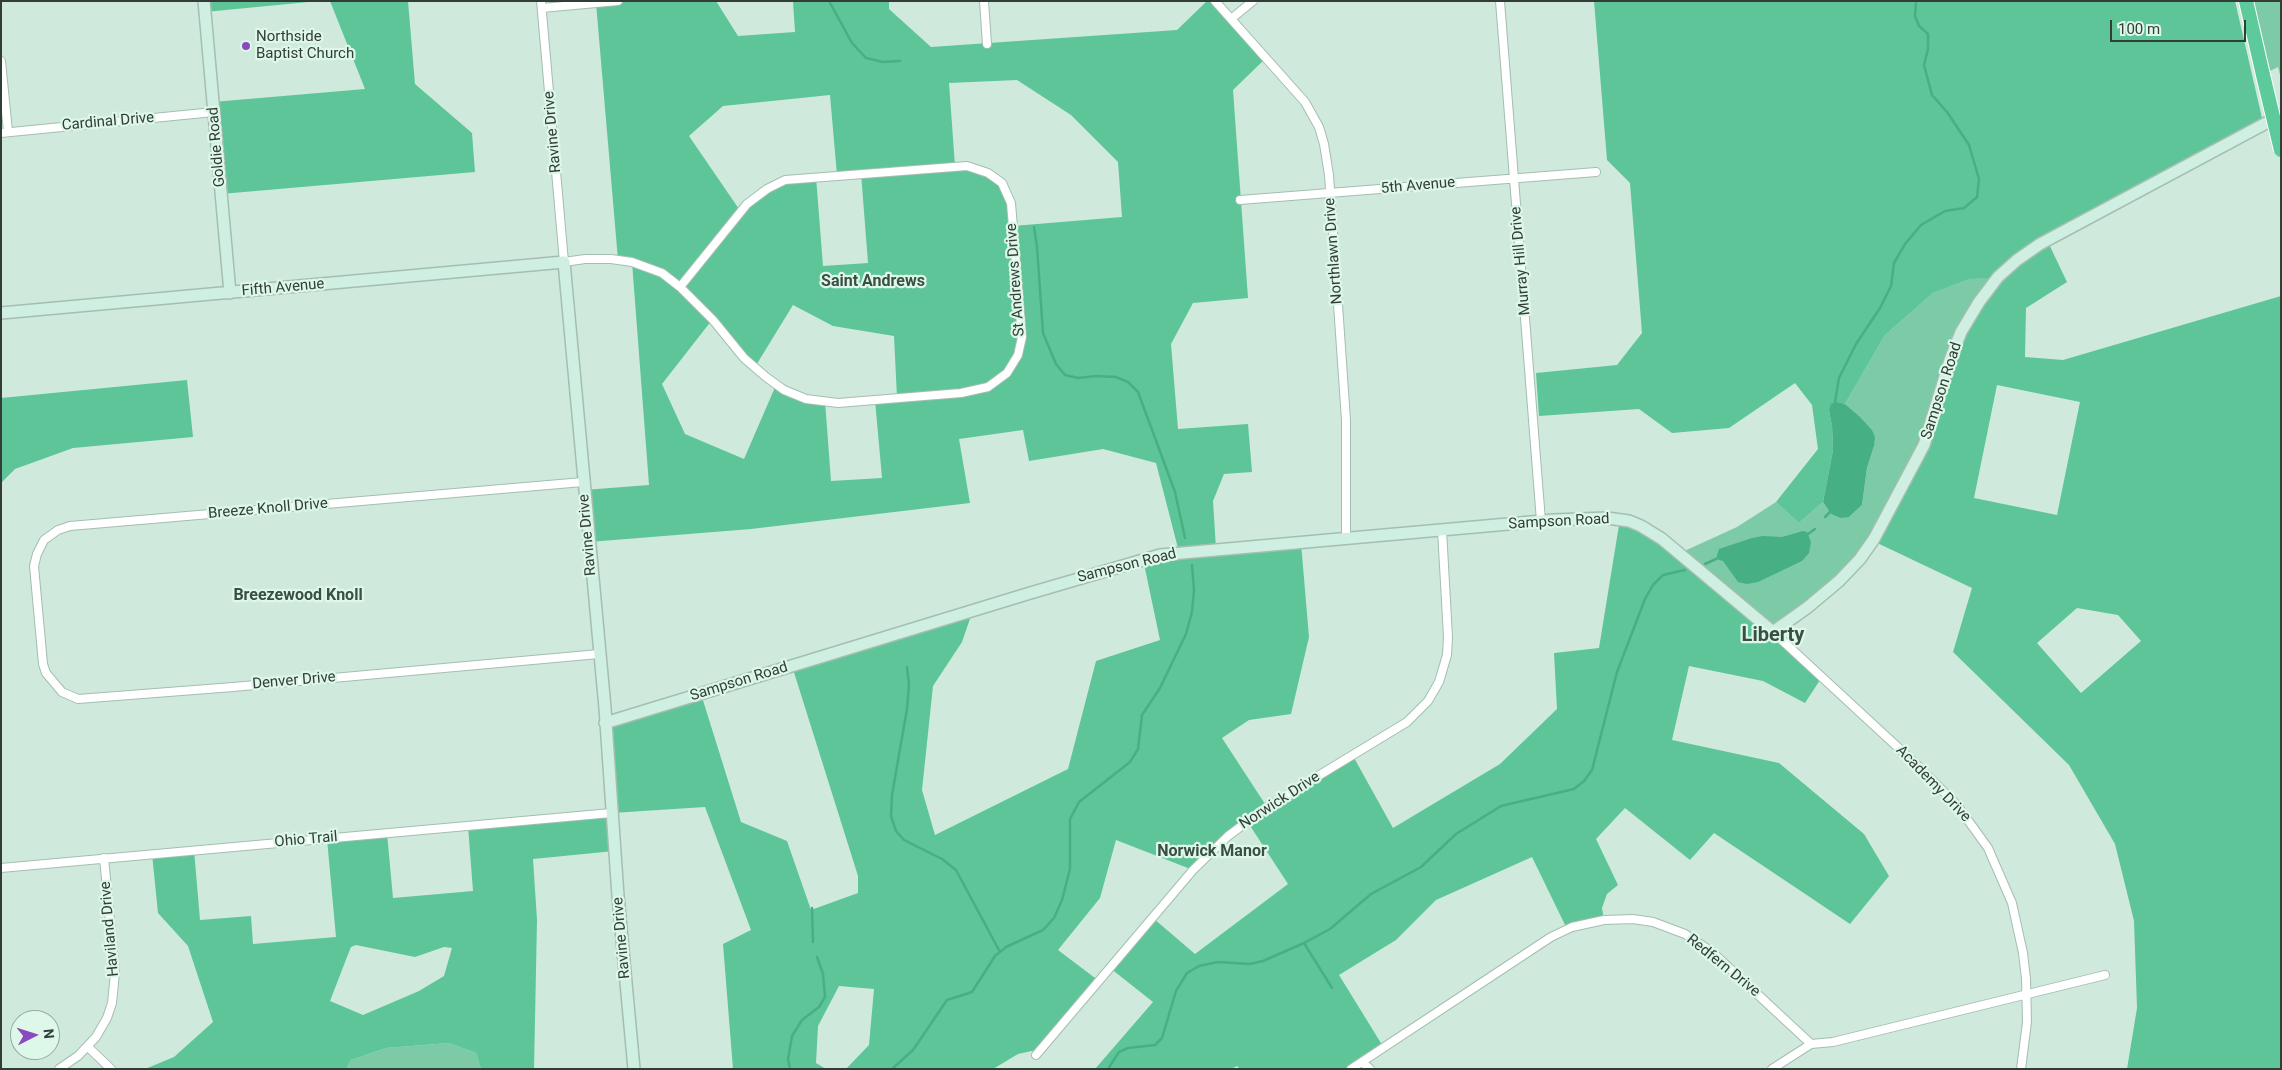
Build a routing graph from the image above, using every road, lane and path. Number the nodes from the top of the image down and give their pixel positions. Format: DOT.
graph roads {
  1 [pos="204,1"];
  2 [pos="618,1"];
  3 [pos="984,1"];
  4 [pos="1215,1"];
  5 [pos="1253,1"];
  6 [pos="1500,1"];
  7 [pos="2246,1"];
  8 [pos="542,5"];
  9 [pos="1231,19"];
  10 [pos="987,44"];
  11 [pos="1,61"];
  12 [pos="214,112"];
  13 [pos="2281,115"];
  14 [pos="5,132"];
  15 [pos="2281,150"];
  16 [pos="1596,172"];
  17 [pos="1514,178"];
  18 [pos="1330,193"];
  19 [pos="1240,200"];
  20 [pos="564,262"];
  21 [pos="680,287"];
  22 [pos="230,293"];
  23 [pos="1,313"];
  24 [pos="583,482"];
  25 [pos="1541,521"];
  26 [pos="1442,530"];
  27 [pos="1346,538"];
  28 [pos="39,626"];
  29 [pos="1772,632"];
  30 [pos="599,654"];
  31 [pos="605,723"];
  32 [pos="611,813"];
  33 [pos="104,858"];
  34 [pos="1,868"];
  35 [pos="2105,975"];
  36 [pos="2026,994"];
  37 [pos="1811,1044"];
  38 [pos="88,1047"];
  39 [pos="1036,1055"];
  40 [pos="1362,1062"];
  41 [pos="59,1069"];
  42 [pos="111,1069"];
  43 [pos="634,1069"];
  44 [pos="1351,1069"];
  45 [pos="1370,1069"];
  46 [pos="1772,1069"];
  47 [pos="2022,1069"];
  1 -- 12 [label="street, Goldie Road"];
  2 -- 8 [label="street"];
  3 -- 10 [label="street"];
  4 -- 9 [label="street, Northlawn Drive"];
  5 -- 9 [label="street"];
  6 -- 17 [label="street, Murray Hill Drive"];
  7 -- 15 [label="highway, bridge"];
  8 -- 20 [label="street, Ravine Drive"];
  9 -- 18 [label="street, Northlawn Drive"];
  11 -- 14 [label="street"];
  12 -- 14 [label="street, Cardinal Drive"];
  12 -- 22 [label="street, Goldie Road"];
  13 -- 29 [label="street, Sampson Road"];
  16 -- 17 [label="street, 5th Avenue"];
  17 -- 18 [label="street, 5th Avenue"];
  17 -- 25 [label="street, Murray Hill Drive"];
  18 -- 19 [label="street, 5th Avenue"];
  18 -- 27 [label="street, Northlawn Drive"];
  20 -- 21 [label="street, St Andrews Drive"];
  20 -- 22 [label="street, Fifth Avenue"];
  20 -- 24 [label="street, Ravine Drive"];
  21 -- 21 [label="street, St Andrews Drive"];
  22 -- 23 [label="street, Fifth Avenue"];
  24 -- 28 [label="street, Breeze Knoll Drive"];
  24 -- 30 [label="street, Ravine Drive"];
  25 -- 26 [label="street, Sampson Road"];
  25 -- 29 [label="street, Sampson Road"];
  26 -- 27 [label="street, Sampson Road"];
  26 -- 39 [label="street, Norwick Drive"];
  27 -- 31 [label="street, Sampson Road"];
  28 -- 30 [label="street, Denver Drive"];
  29 -- 36 [label="street, Academy Drive"];
  30 -- 31 [label="street, Ravine Drive"];
  31 -- 32 [label="street, Ravine Drive"];
  32 -- 33 [label="street, Ohio Trail"];
  32 -- 43 [label="street, Ravine Drive"];
  33 -- 34 [label="street, Ohio Trail"];
  33 -- 38 [label="street, Haviland Drive"];
  35 -- 36 [label="street"];
  36 -- 37 [label="street"];
  36 -- 47 [label="street, Academy Drive"];
  37 -- 40 [label="street, Redfern Drive"];
  37 -- 46 [label="street"];
  38 -- 41 [label="street, Haviland Drive"];
  38 -- 42 [label="street"];
  40 -- 44 [label="street, Redfern Drive"];
  40 -- 45 [label="street"];
}
